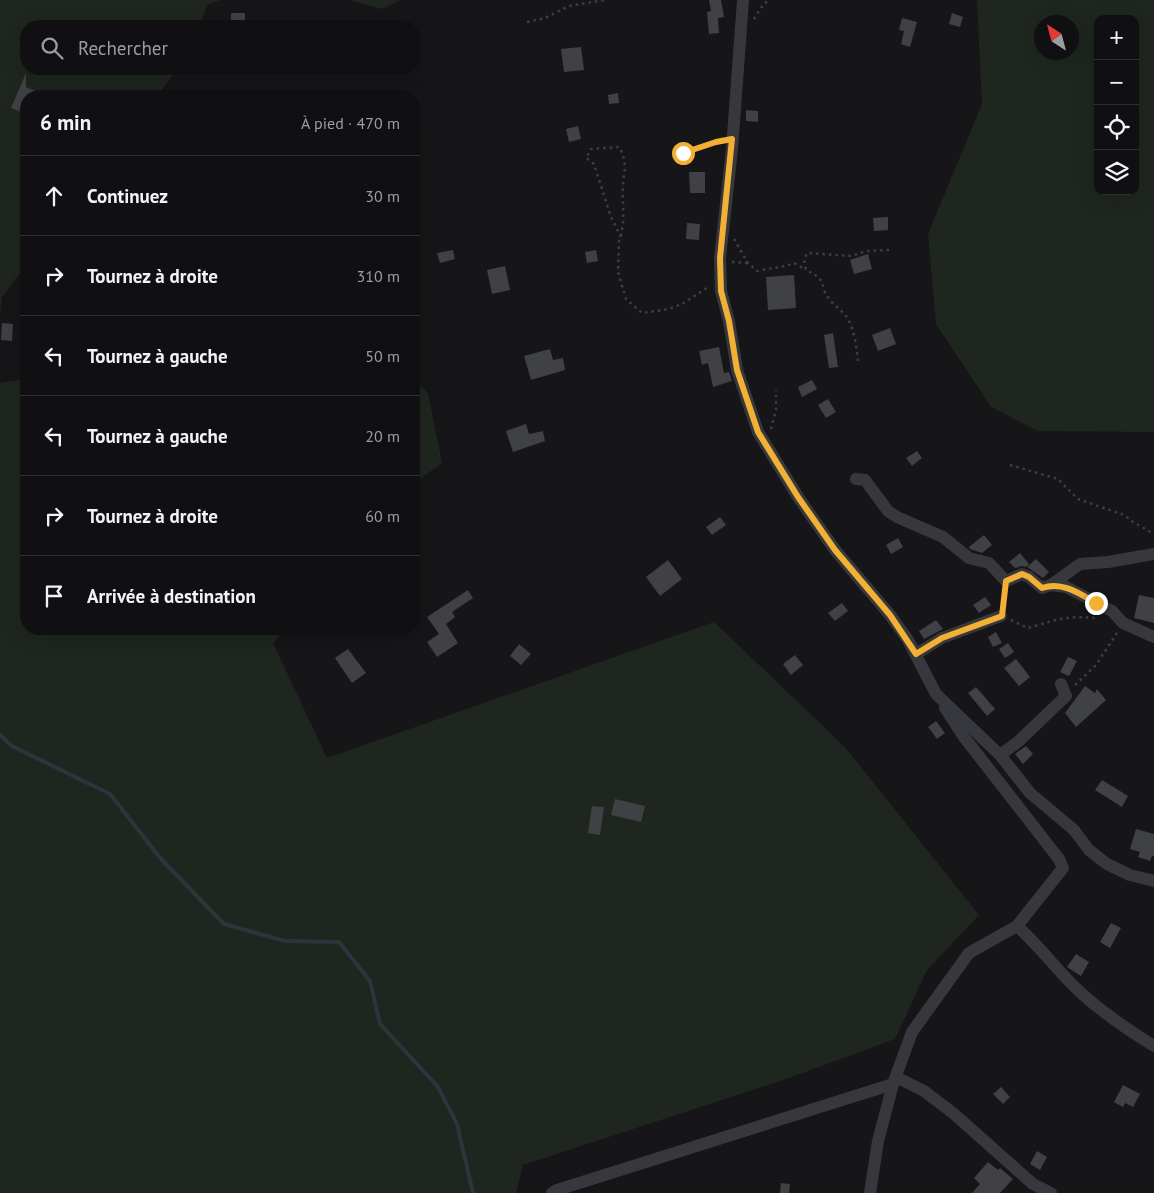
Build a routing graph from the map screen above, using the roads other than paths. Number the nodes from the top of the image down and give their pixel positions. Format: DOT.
graph roads {
  1 [pos="743,0"];
  2 [pos="856,479"];
  3 [pos="1154,554"];
  4 [pos="1051,584"];
  5 [pos="1002,616"];
  6 [pos="1154,637"];
  7 [pos="916,654"];
  8 [pos="1063,690"];
  9 [pos="936,694"];
  10 [pos="1000,755"];
  11 [pos="1154,881"];
  12 [pos="1017,926"];
  13 [pos="1154,1046"];
  14 [pos="894,1080"];
  15 [pos="552,1193"];
  16 [pos="870,1193"];
  17 [pos="1051,1193"];
  1 -- 7 [label="street"];
  2 -- 4 [label="street"];
  3 -- 4 [label="street"];
  4 -- 6 [label="street"];
  5 -- 7 [label="street"];
  7 -- 9 [label="street"];
  8 -- 10 [label="street"];
  9 -- 10 [label="street"];
  9 -- 12 [label="street"];
  10 -- 11 [label="street"];
  12 -- 13 [label="street"];
  12 -- 14 [label="street"];
  14 -- 15 [label="street"];
  14 -- 16 [label="street"];
  14 -- 17 [label="street"];
}
